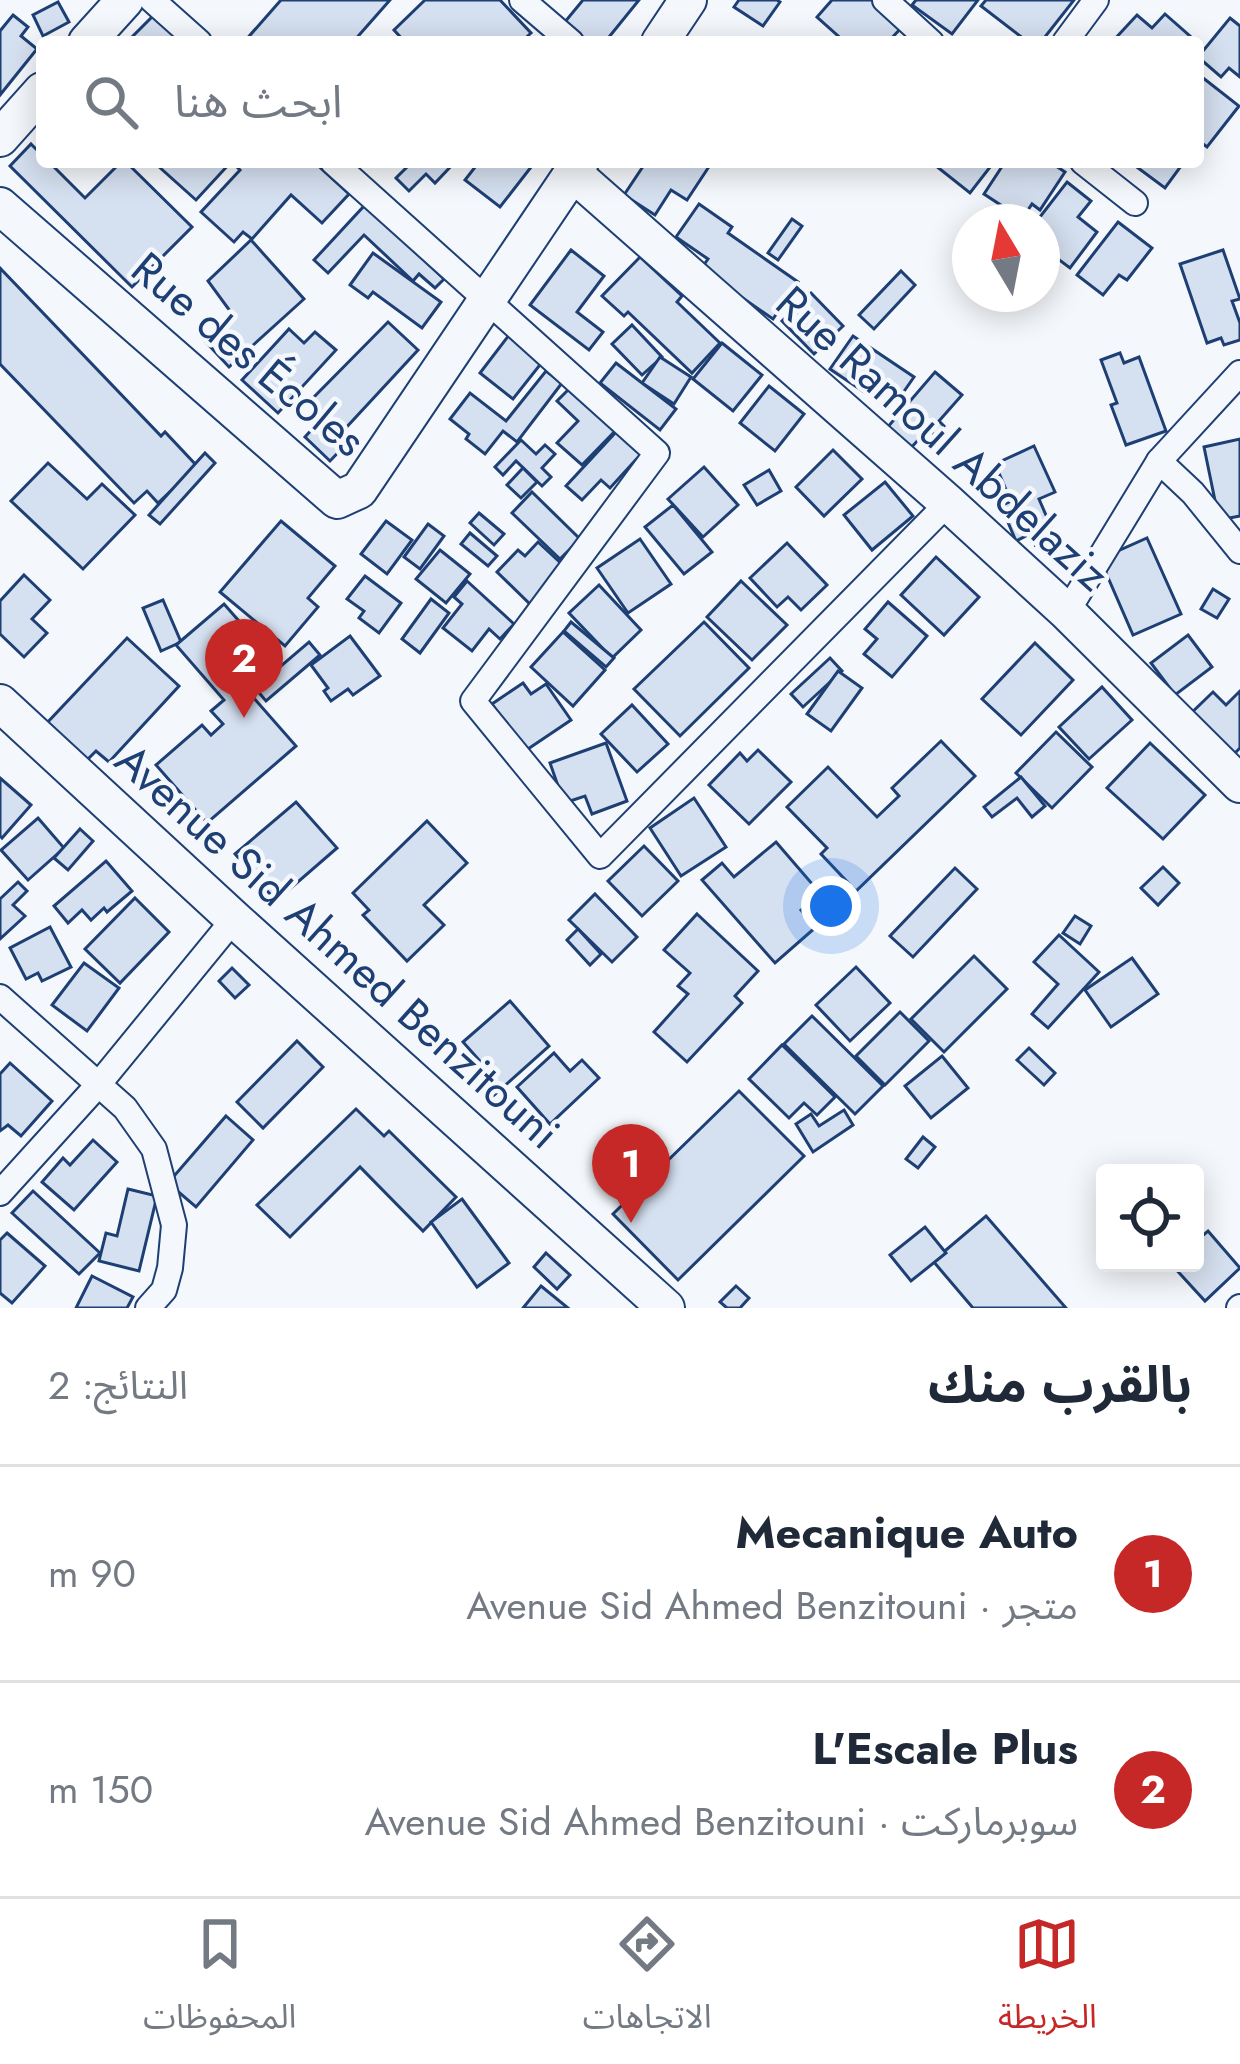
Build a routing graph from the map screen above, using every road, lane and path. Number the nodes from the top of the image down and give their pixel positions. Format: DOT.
graph roads {
  1 [pos="124,0"];
  2 [pos="152,0"];
  3 [pos="522,0"];
  4 [pos="688,0"];
  5 [pos="886,0"];
  6 [pos="1096,0"];
  7 [pos="91,36"];
  8 [pos="192,36"];
  9 [pos="564,36"];
  10 [pos="664,36"];
  11 [pos="925,36"];
  12 [pos="1069,36"];
  13 [pos="36,98"];
  14 [pos="0,137"];
  15 [pos="341,168"];
  16 [pos="575,168"];
  17 [pos="577,168"];
  18 [pos="1091,168"];
  19 [pos="1136,202"];
  20 [pos="0,206"];
  21 [pos="488,300"];
  22 [pos="1240,373"];
  23 [pos="1159,461"];
  24 [pos="948,503"];
  25 [pos="1240,550"];
  26 [pos="1067,612"];
  27 [pos="0,703"];
  28 [pos="1240,784"];
  29 [pos="234,919"];
  30 [pos="0,997"];
  31 [pos="98,1085"];
  32 [pos="0,1193"];
  33 [pos="662,1307"];
  34 [pos="148,1308"];
  1 -- 7 [label="street"];
  2 -- 8 [label="street"];
  3 -- 9 [label="street"];
  4 -- 10 [label="street"];
  5 -- 11 [label="street"];
  6 -- 12 [label="street"];
  13 -- 14 [label="street"];
  15 -- 21 [label="street"];
  16 -- 21 [label="street, Rue des Écoles"];
  17 -- 24 [label="street, Rue Ramoul Abdelaziz"];
  18 -- 19 [label="street"];
  20 -- 21 [label="street, Rue des Écoles"];
  21 -- 24 [label="street"];
  22 -- 23 [label="street"];
  23 -- 25 [label="street"];
  23 -- 26 [label="street"];
  24 -- 26 [label="street, Rue Ramoul Abdelaziz"];
  26 -- 28 [label="street, Rue Ramoul Abdelaziz"];
  27 -- 29 [label="street, Avenue Sid Ahmed Benzitouni"];
  29 -- 31 [label="street"];
  29 -- 33 [label="street, Avenue Sid Ahmed Benzitouni"];
  30 -- 31 [label="street"];
  31 -- 32 [label="street"];
  31 -- 34 [label="street"];
}
